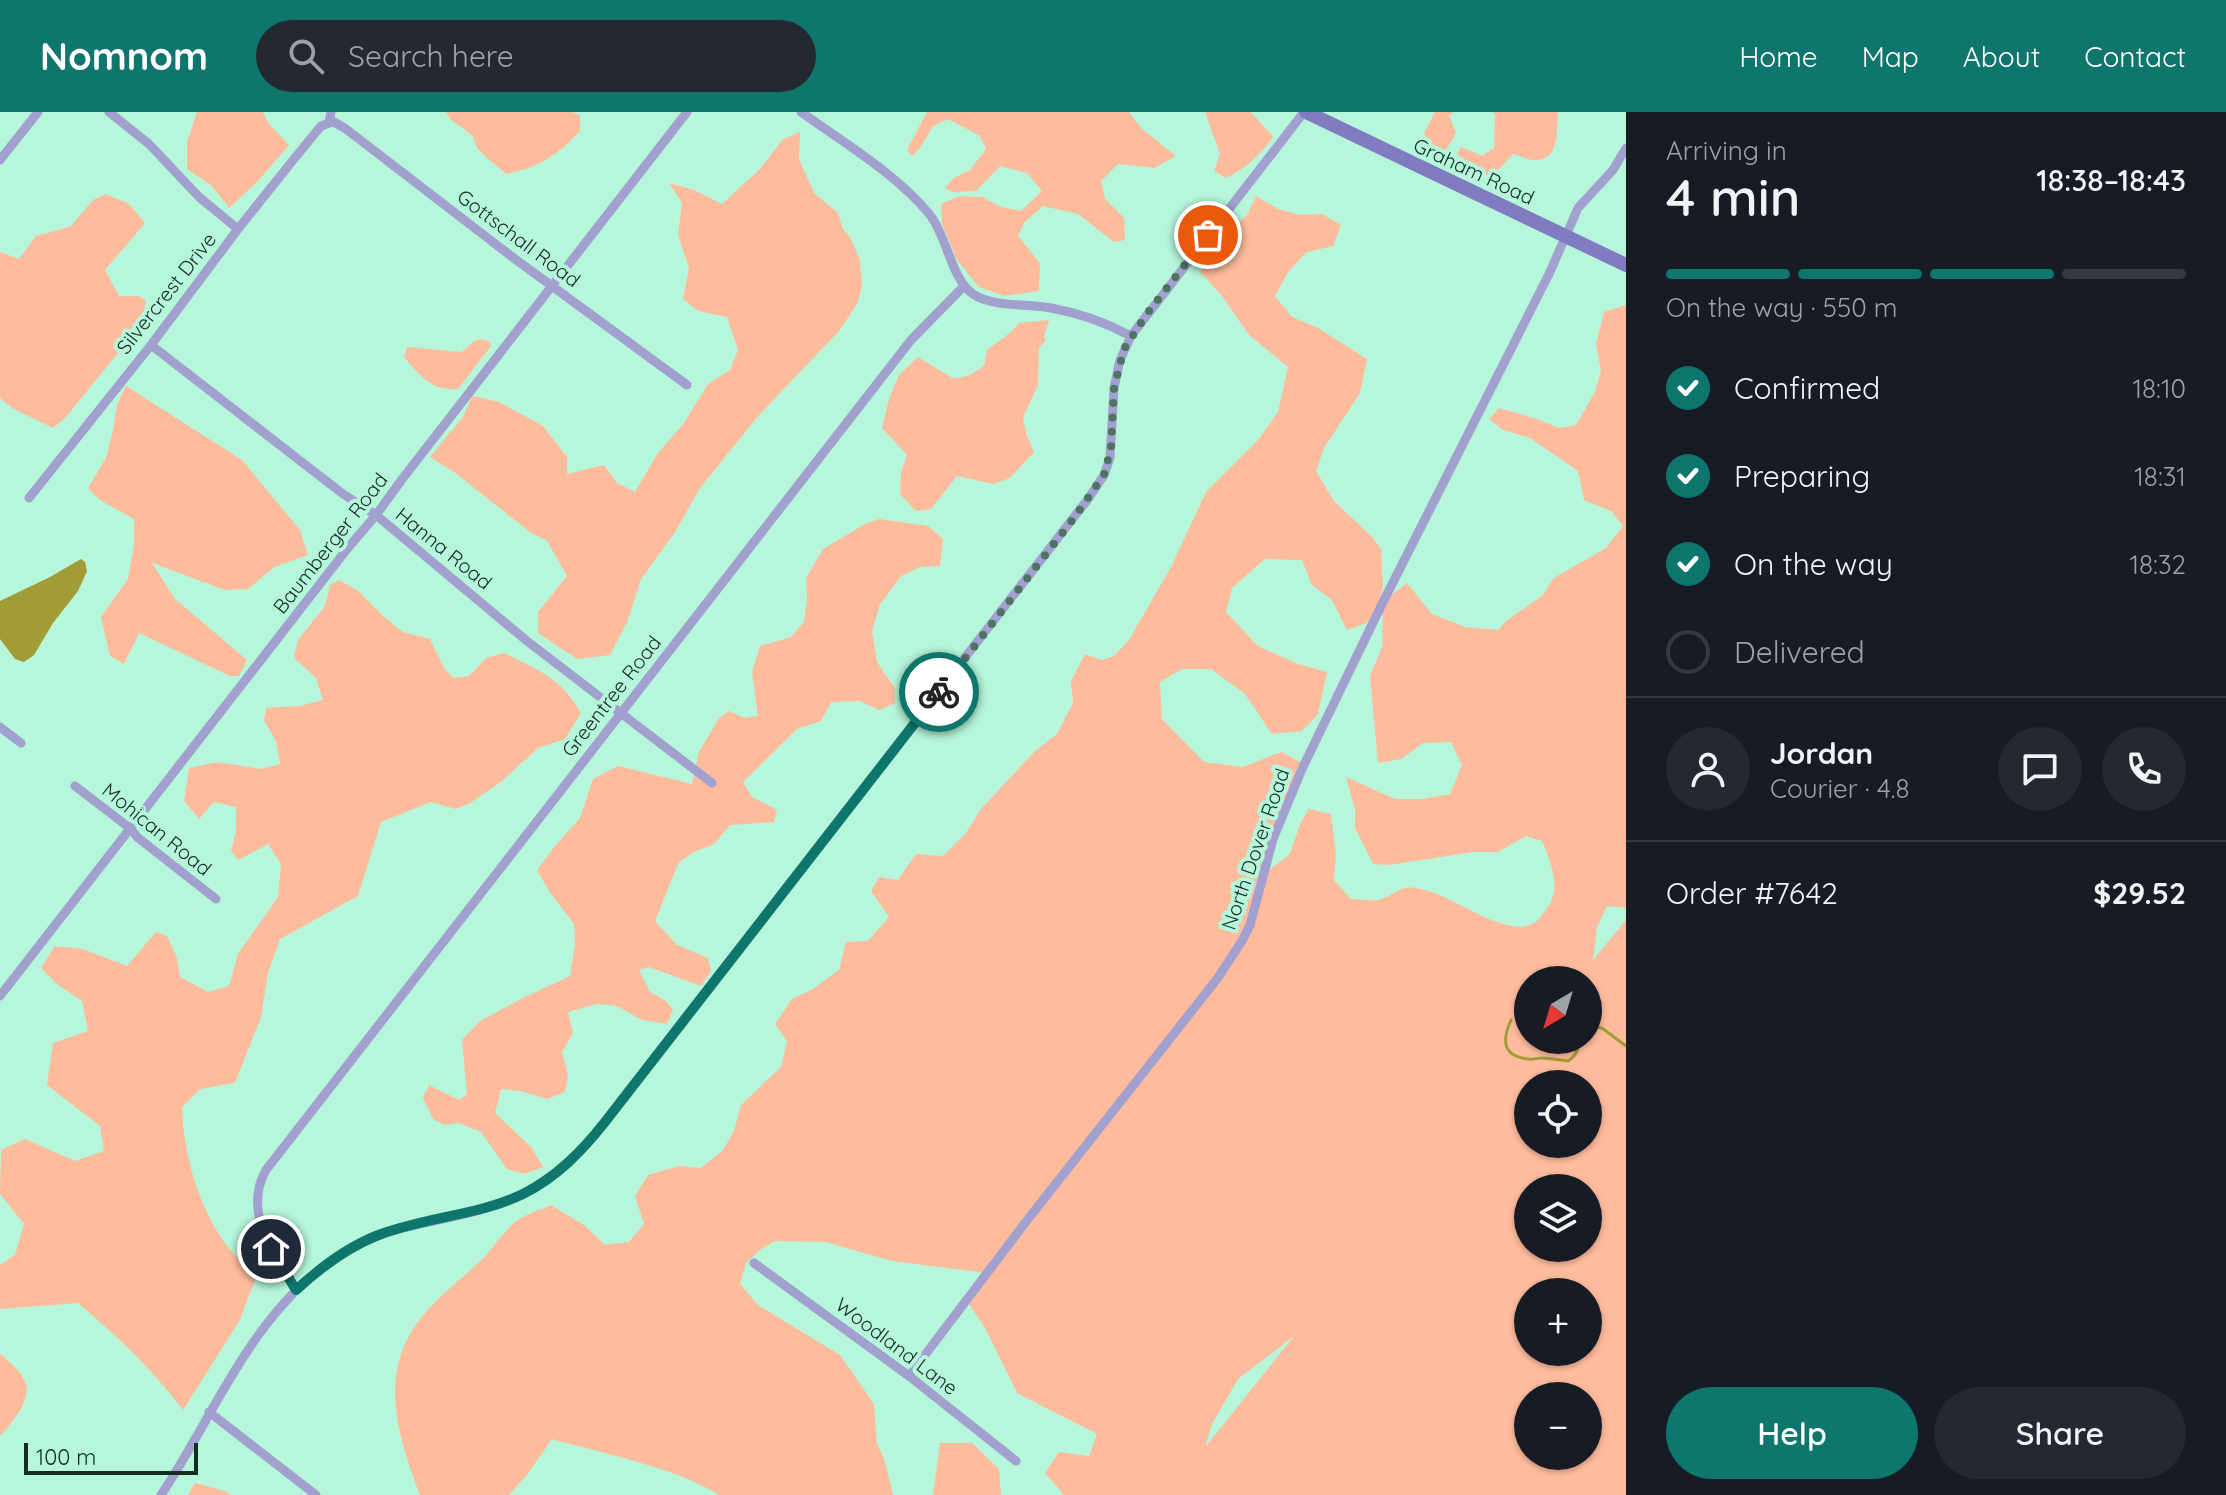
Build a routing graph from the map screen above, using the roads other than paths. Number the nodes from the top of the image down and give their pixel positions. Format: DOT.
graph roads {
  1 [pos="38,112"];
  2 [pos="109,112"];
  3 [pos="687,112"];
  4 [pos="801,112"];
  5 [pos="1305,112"];
  6 [pos="330,117"];
  7 [pos="1626,148"];
  8 [pos="0,160"];
  9 [pos="238,229"];
  10 [pos="1565,235"];
  11 [pos="1626,265"];
  12 [pos="553,285"];
  13 [pos="964,286"];
  14 [pos="1131,336"];
  15 [pos="151,345"];
  16 [pos="687,385"];
  17 [pos="29,498"];
  18 [pos="376,515"];
  19 [pos="620,712"];
  20 [pos="0,727"];
  21 [pos="21,743"];
  22 [pos="712,783"];
  23 [pos="75,786"];
  24 [pos="131,829"];
  25 [pos="216,899"];
  26 [pos="0,996"];
  27 [pos="754,1263"];
  28 [pos="296,1290"];
  29 [pos="909,1376"];
  30 [pos="209,1412"];
  31 [pos="1016,1461"];
  32 [pos="161,1495"];
  33 [pos="316,1495"];
  1 -- 8 [label="street"];
  2 -- 9 [label="street"];
  3 -- 12 [label="street, Baumberger Road"];
  4 -- 13 [label="street"];
  5 -- 10 [label="main road, Graham Road"];
  5 -- 14 [label="street"];
  6 -- 9 [label="street, Silvercrest Drive"];
  6 -- 12 [label="street, Gottschall Road"];
  7 -- 10 [label="street, North Dover Road"];
  9 -- 15 [label="street, Silvercrest Drive"];
  10 -- 11 [label="main road, Graham Road"];
  10 -- 29 [label="street, North Dover Road"];
  12 -- 16 [label="street, Gottschall Road"];
  12 -- 18 [label="street, Baumberger Road"];
  13 -- 14 [label="street"];
  13 -- 19 [label="street, Greentree Road"];
  14 -- 28 [label="street"];
  15 -- 17 [label="street, Silvercrest Drive"];
  15 -- 18 [label="street, Hanna Road"];
  18 -- 19 [label="street, Hanna Road"];
  18 -- 24 [label="street, Baumberger Road"];
  19 -- 22 [label="street, Hanna Road"];
  19 -- 28 [label="street, Greentree Road"];
  20 -- 21 [label="street"];
  23 -- 24 [label="street, Mohican Road"];
  24 -- 25 [label="street, Mohican Road"];
  24 -- 26 [label="street, Baumberger Road"];
  27 -- 29 [label="street, Woodland Lane"];
  28 -- 30 [label="street"];
  29 -- 31 [label="street, Woodland Lane"];
  30 -- 32 [label="street"];
  30 -- 33 [label="street"];
}
